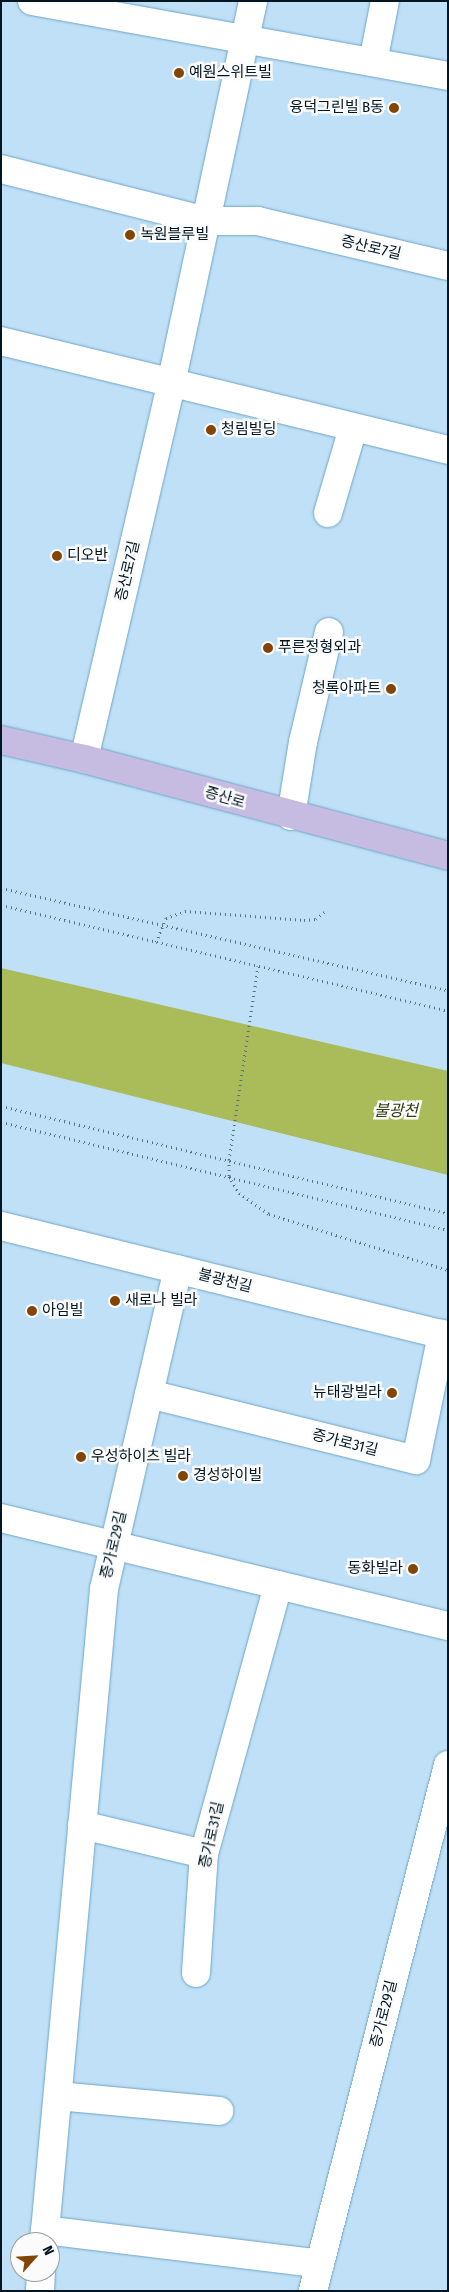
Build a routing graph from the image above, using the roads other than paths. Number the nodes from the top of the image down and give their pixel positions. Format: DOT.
graph roads {
  1 [pos="32,1"];
  2 [pos="253,1"];
  3 [pos="385,1"];
  4 [pos="246,37"];
  5 [pos="373,62"];
  6 [pos="448,76"];
  7 [pos="1,168"];
  8 [pos="206,222"];
  9 [pos="448,266"];
  10 [pos="1,341"];
  11 [pos="171,384"];
  12 [pos="353,428"];
  13 [pos="448,450"];
  14 [pos="328,514"];
  15 [pos="329,632"];
  16 [pos="1,740"];
  17 [pos="84,758"];
  18 [pos="291,816"];
  19 [pos="448,856"];
  20 [pos="1,1226"];
  21 [pos="178,1269"];
  22 [pos="445,1335"];
  23 [pos="149,1394"];
  24 [pos="1,1518"];
  25 [pos="115,1545"];
  26 [pos="278,1585"];
  27 [pos="448,1626"];
  28 [pos="448,1765"];
  29 [pos="82,1825"];
  30 [pos="204,1854"];
  31 [pos="196,1973"];
  32 [pos="58,2096"];
  33 [pos="219,2110"];
  34 [pos="45,2232"];
  35 [pos="60,2238"];
  36 [pos="320,2264"];
  37 [pos="313,2291"];
  1 -- 4 [label="street"];
  2 -- 4 [label="street, 증산로7길"];
  3 -- 5 [label="street"];
  4 -- 5 [label="street"];
  4 -- 8 [label="street, 증산로7길"];
  5 -- 6 [label="street"];
  7 -- 8 [label="street, 증산로7길"];
  8 -- 9 [label="street, 증산로7길"];
  8 -- 11 [label="street, 증산로7길"];
  10 -- 11 [label="street"];
  11 -- 12 [label="street"];
  11 -- 17 [label="street, 증산로7길"];
  12 -- 13 [label="street"];
  12 -- 14 [label="street"];
  15 -- 18 [label="street"];
  16 -- 17 [label="main road, 증산로"];
  17 -- 18 [label="main road, 증산로"];
  18 -- 19 [label="main road, 증산로"];
  20 -- 21 [label="street, 불광천길"];
  21 -- 22 [label="street, 불광천길"];
  21 -- 23 [label="street, 증가로29길"];
  22 -- 23 [label="street, 증가로31길"];
  23 -- 25 [label="street, 증가로29길"];
  24 -- 25 [label="street"];
  25 -- 26 [label="street"];
  25 -- 29 [label="street, 증가로29길"];
  26 -- 27 [label="street"];
  26 -- 30 [label="street, 증가로31길"];
  28 -- 36 [label="street, 증가로29길"];
  29 -- 30 [label="street"];
  29 -- 32 [label="street, 증가로29길"];
  30 -- 31 [label="street, 증가로31길"];
  32 -- 33 [label="street"];
  32 -- 34 [label="street, 증가로29길"];
  35 -- 36 [label="street, 증가로29길"];
  36 -- 37 [label="street, 증가로29길"];
}
